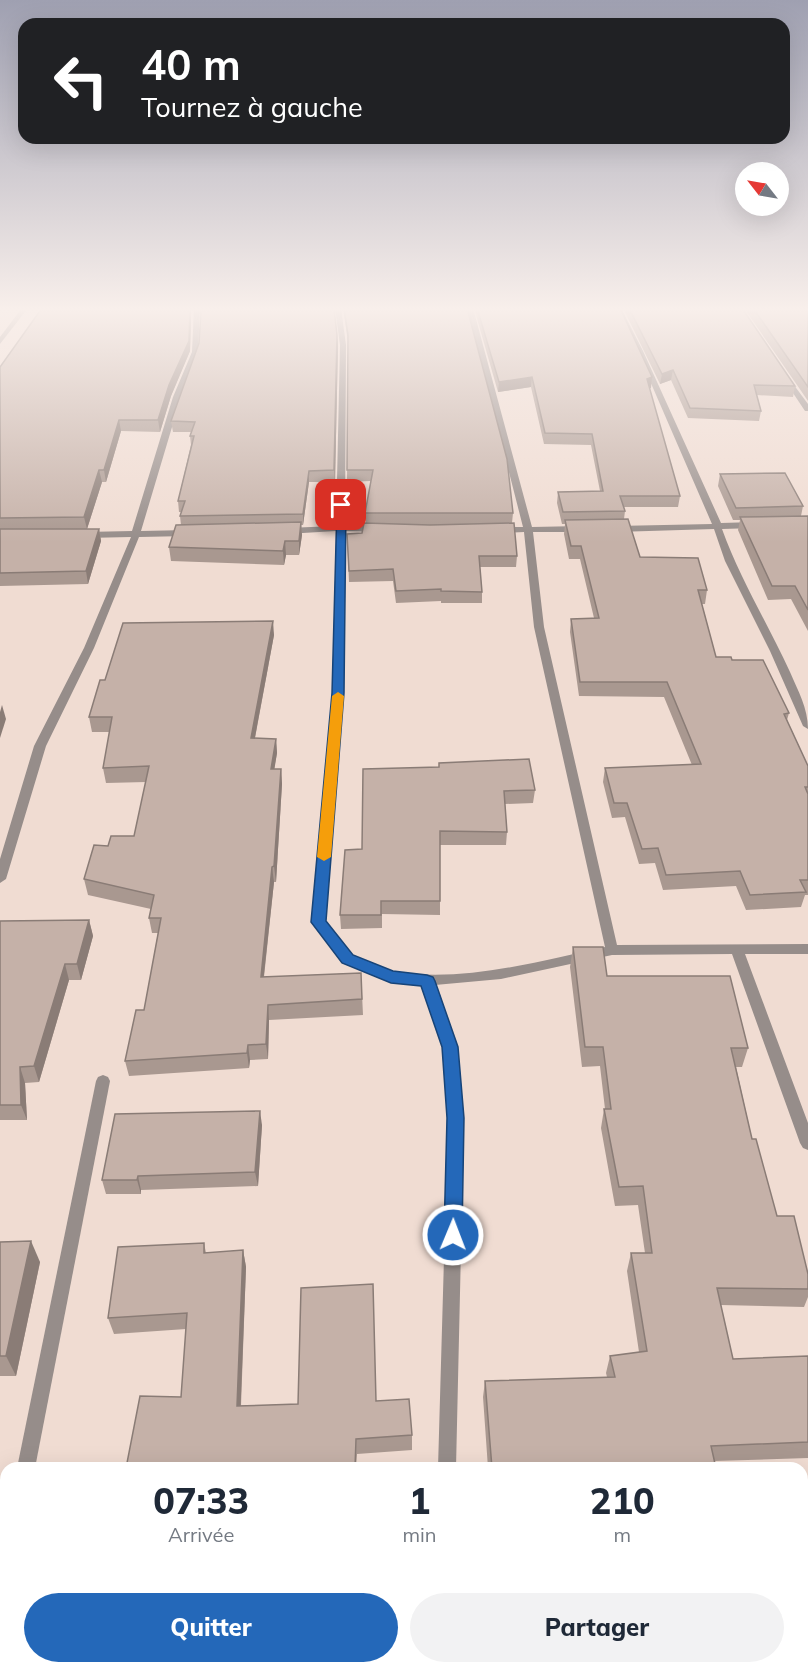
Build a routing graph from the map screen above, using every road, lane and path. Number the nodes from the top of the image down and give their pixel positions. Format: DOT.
graph roads {
  1 [pos="181,386"];
  2 [pos="343,386"];
  3 [pos="490,386"];
  4 [pos="656,386"];
  5 [pos="792,386"];
  6 [pos="808,409"];
  7 [pos="717,525"];
  8 [pos="769,525"];
  9 [pos="341,528"];
  10 [pos="528,529"];
  11 [pos="594,529"];
  12 [pos="604,529"];
  13 [pos="385,530"];
  14 [pos="484,530"];
  15 [pos="272,532"];
  16 [pos="193,533"];
  17 [pos="136,534"];
  18 [pos="80,535"];
  19 [pos="808,726"];
  20 [pos="0,879"];
  21 [pos="808,949"];
  22 [pos="612,950"];
  23 [pos="737,951"];
  24 [pos="427,981"];
  25 [pos="103,1081"];
  26 [pos="808,1143"];
  27 [pos="27,1462"];
  28 [pos="447,1462"];
  1 -- 17 [label="street"];
  2 -- 9 [label="street"];
  3 -- 10 [label="street"];
  4 -- 7 [label="street"];
  5 -- 6 [label="street"];
  7 -- 8 [label="street"];
  7 -- 12 [label="street"];
  7 -- 19 [label="street"];
  9 -- 13 [label="street"];
  9 -- 15 [label="street"];
  9 -- 24 [label="street"];
  10 -- 11 [label="street"];
  10 -- 14 [label="street"];
  10 -- 22 [label="street"];
  16 -- 17 [label="street"];
  17 -- 18 [label="street"];
  17 -- 20 [label="street"];
  21 -- 23 [label="street"];
  22 -- 23 [label="street"];
  22 -- 24 [label="street"];
  23 -- 26 [label="street"];
  24 -- 28 [label="street"];
  25 -- 27 [label="street"];
}
